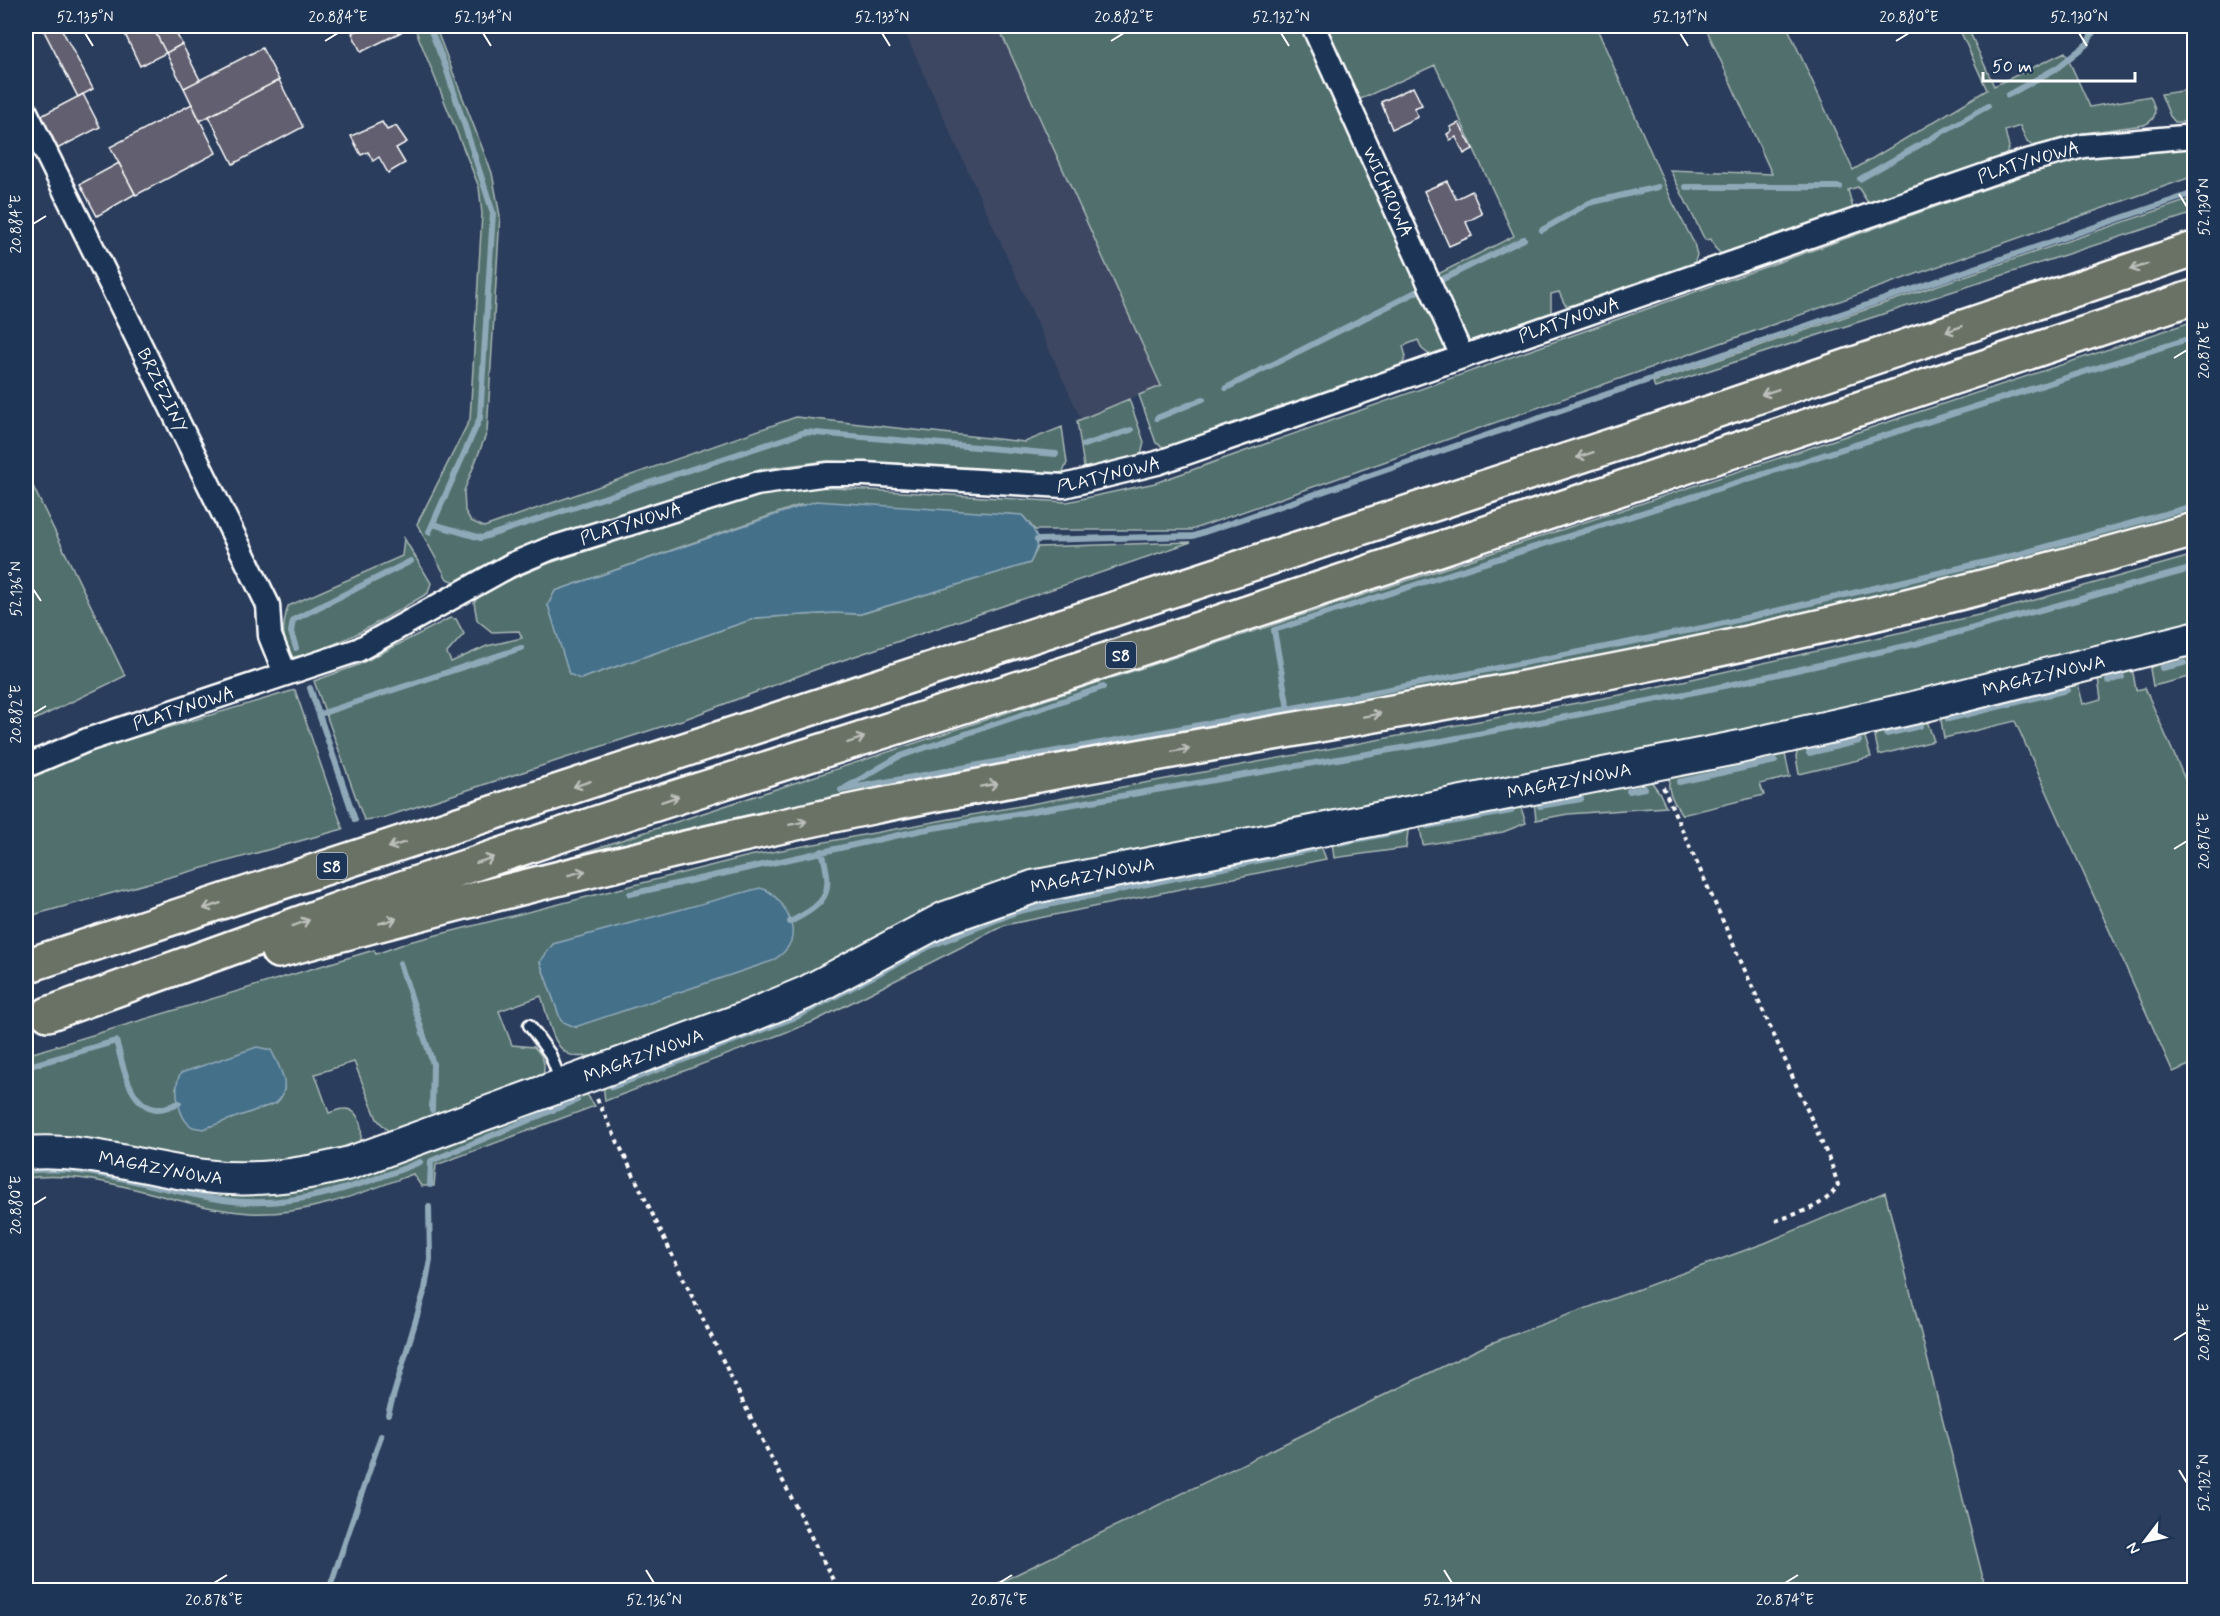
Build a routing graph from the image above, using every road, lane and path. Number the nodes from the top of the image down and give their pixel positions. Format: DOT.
graph roads {
  1 [pos="1313,26"];
  2 [pos="26,112"];
  3 [pos="2194,136"];
  4 [pos="2194,249"];
  5 [pos="2194,297"];
  6 [pos="1462,356"];
  7 [pos="2194,530"];
  8 [pos="2194,638"];
  9 [pos="285,674"];
  10 [pos="1656,764"];
  11 [pos="26,766"];
  12 [pos="26,966"];
  13 [pos="37,1018"];
  14 [pos="529,1025"];
  15 [pos="576,1080"];
  16 [pos="26,1153"];
  17 [pos="1773,1222"];
  18 [pos="838,1590"];
  1 -- 6 [label="street, WICHROWA"];
  2 -- 9 [label="street, BRZEZINY"];
  3 -- 6 [label="street, PLATYNOWA"];
  4 -- 12 [label="highway, S8, one-way"];
  13 -- 5 [label="highway, S8, one-way"];
  6 -- 9 [label="street, PLATYNOWA"];
  13 -- 7 [label="highway, one-way"];
  8 -- 10 [label="street, MAGAZYNOWA"];
  9 -- 11 [label="street, PLATYNOWA"];
  10 -- 15 [label="street, MAGAZYNOWA"];
  10 -- 17 [label="path"];
  14 -- 15 [label="lane"];
  15 -- 16 [label="street, MAGAZYNOWA"];
  15 -- 18 [label="path"];
}
